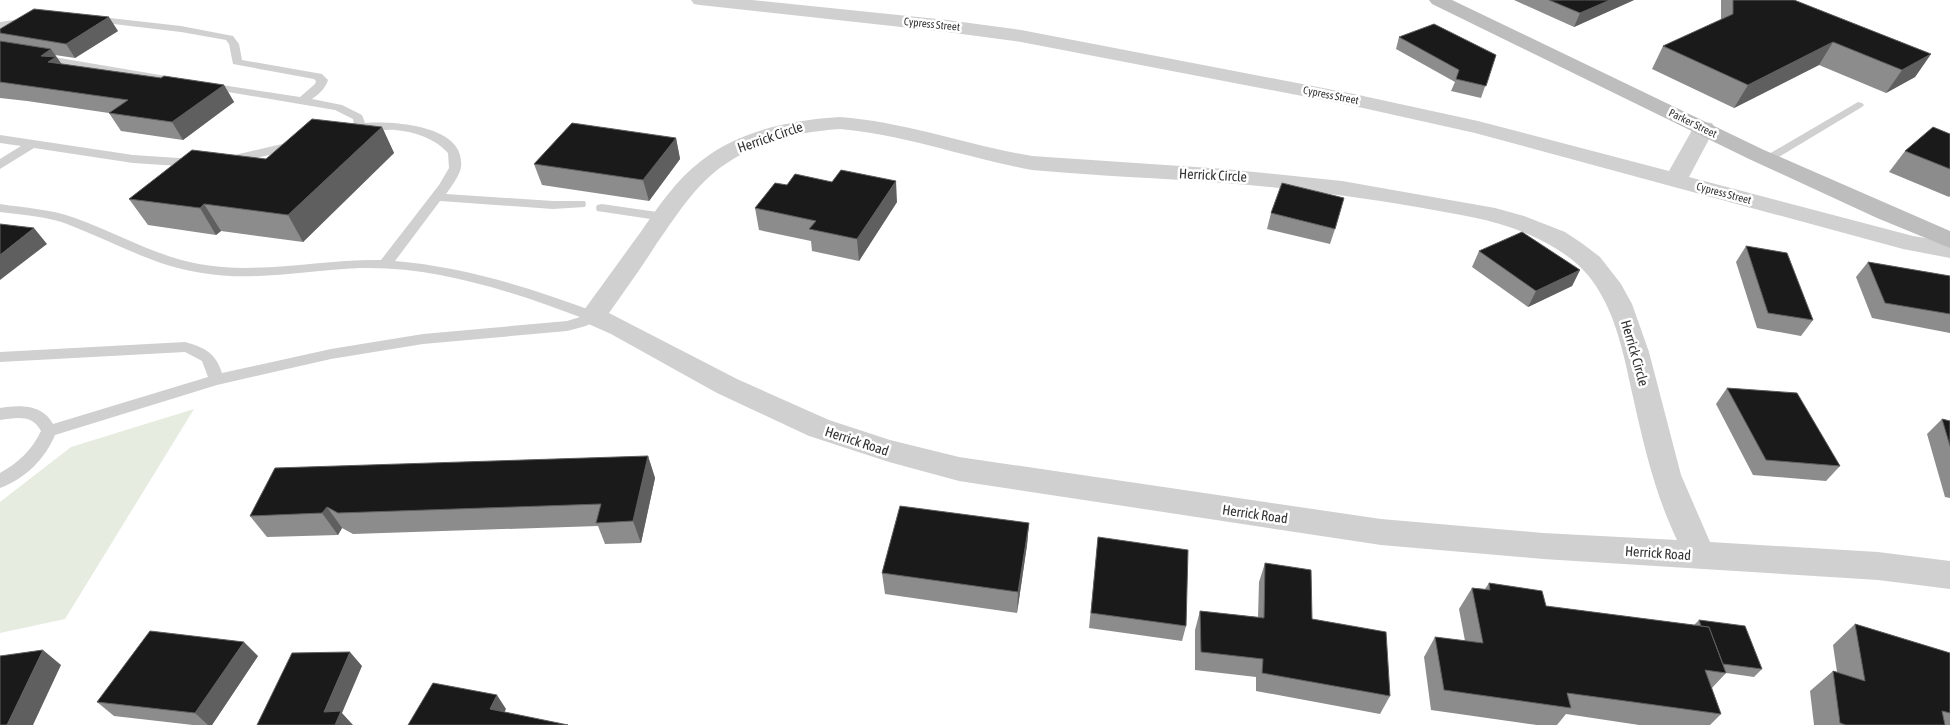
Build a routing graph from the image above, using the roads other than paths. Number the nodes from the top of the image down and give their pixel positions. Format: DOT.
graph roads {
  1 [pos="700,0"];
  2 [pos="1438,0"];
  3 [pos="41,17"];
  4 [pos="78,17"];
  5 [pos="0,25"];
  6 [pos="0,51"];
  7 [pos="181,82"];
  8 [pos="200,85"];
  9 [pos="302,101"];
  10 [pos="1858,104"];
  11 [pos="360,127"];
  12 [pos="1704,128"];
  13 [pos="346,130"];
  14 [pos="0,139"];
  15 [pos="309,141"];
  16 [pos="31,144"];
  17 [pos="1768,158"];
  18 [pos="218,162"];
  19 [pos="205,163"];
  20 [pos="0,165"];
  21 [pos="1676,180"];
  22 [pos="437,197"];
  23 [pos="580,204"];
  24 [pos="0,208"];
  25 [pos="602,208"];
  26 [pos="664,217"];
  27 [pos="1950,240"];
  28 [pos="1950,250"];
  29 [pos="385,264"];
  30 [pos="593,316"];
  31 [pos="0,357"];
  32 [pos="216,380"];
  33 [pos="0,414"];
  34 [pos="49,431"];
  35 [pos="0,481"];
  36 [pos="1700,556"];
  37 [pos="1950,575"];
  1 -- 21 [label="street, Cypress Street"];
  2 -- 12 [label="main road, Parker Street"];
  3 -- 5 [label="lane"];
  4 -- 9 [label="lane"];
  6 -- 7 [label="lane"];
  8 -- 9 [label="lane"];
  9 -- 11 [label="lane"];
  10 -- 17 [label="lane"];
  11 -- 13 [label="lane"];
  11 -- 22 [label="lane"];
  12 -- 17 [label="main road, Parker Street"];
  12 -- 21 [label="street"];
  14 -- 16 [label="lane"];
  15 -- 18 [label="lane"];
  16 -- 19 [label="lane"];
  16 -- 20 [label="lane"];
  17 -- 27 [label="main road, Parker Street"];
  21 -- 28 [label="street, Cypress Street"];
  22 -- 23 [label="lane"];
  22 -- 29 [label="lane"];
  24 -- 29 [label="lane"];
  25 -- 26 [label="lane"];
  26 -- 30 [label="street, Herrick Circle"];
  26 -- 36 [label="street, Herrick Circle"];
  29 -- 30 [label="lane"];
  30 -- 32 [label="lane"];
  30 -- 36 [label="street, Herrick Road"];
  31 -- 32 [label="lane"];
  32 -- 34 [label="lane"];
  33 -- 34 [label="lane"];
  34 -- 35 [label="lane"];
  36 -- 37 [label="street, Herrick Road"];
}
